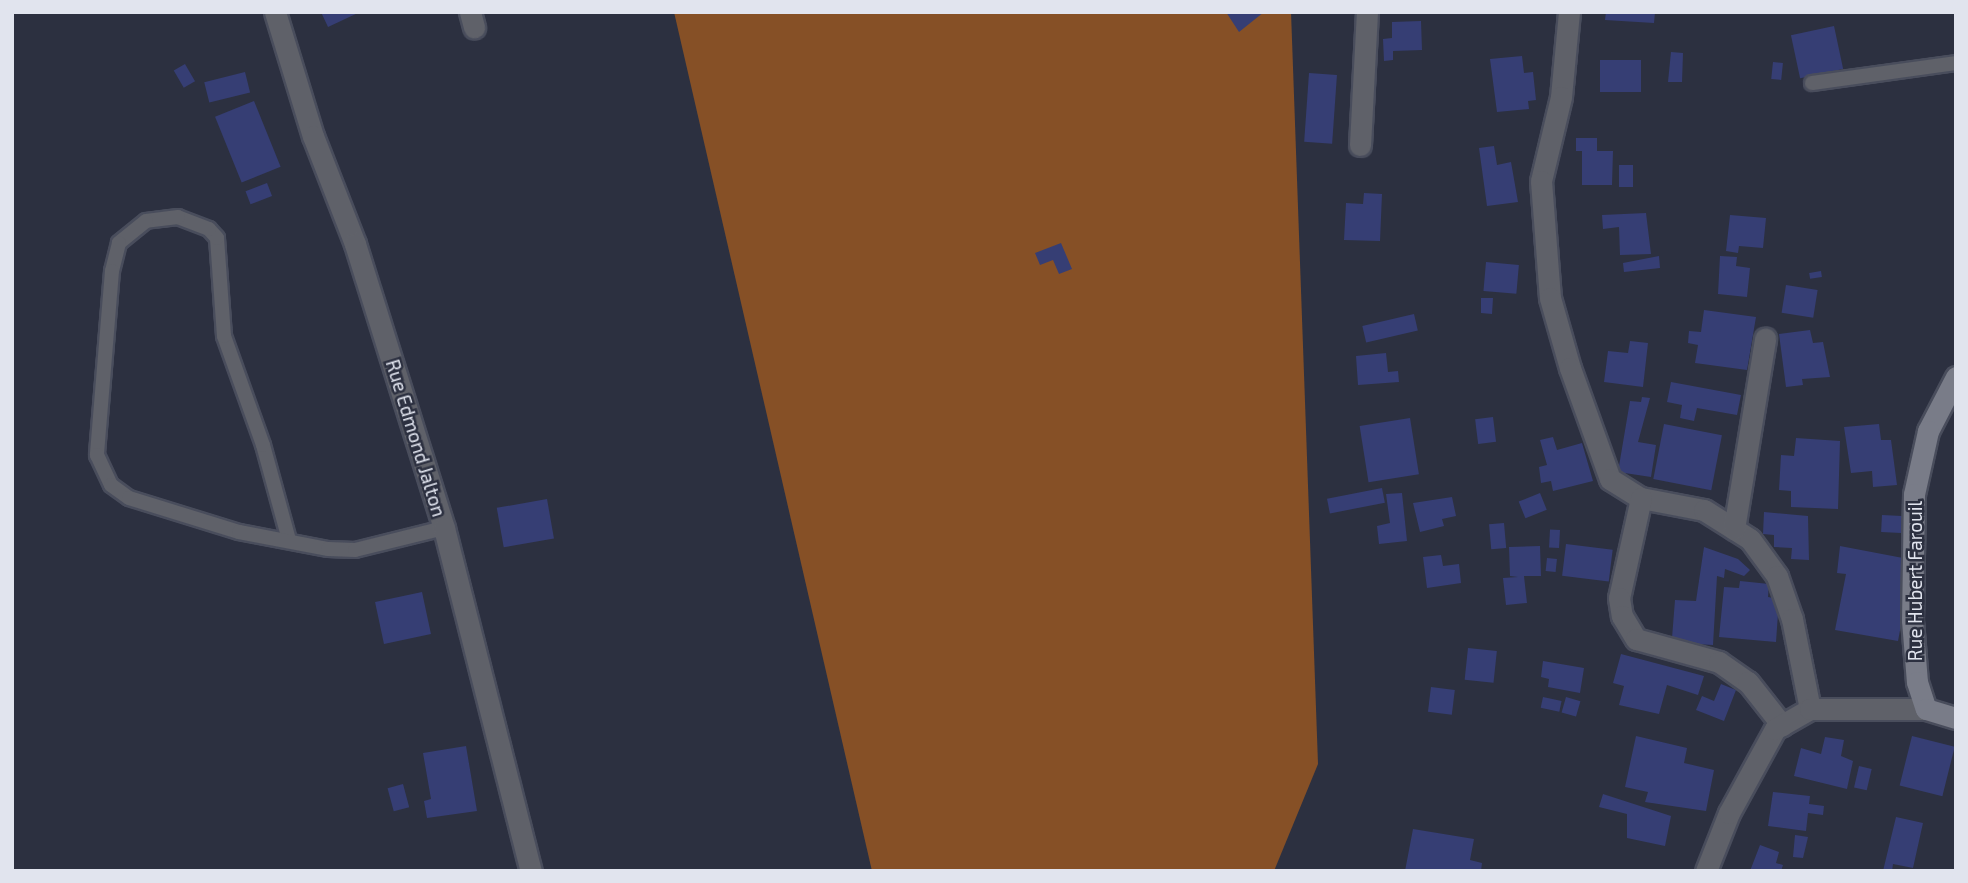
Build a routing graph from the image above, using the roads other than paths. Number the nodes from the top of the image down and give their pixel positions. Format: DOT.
graph roads {
  1 [pos="275,12"];
  2 [pos="1367,12"];
  3 [pos="1569,12"];
  4 [pos="1956,63"];
  5 [pos="1812,83"];
  6 [pos="1360,145"];
  7 [pos="1765,340"];
  8 [pos="1956,377"];
  9 [pos="1642,498"];
  10 [pos="444,528"];
  11 [pos="1734,529"];
  12 [pos="289,540"];
  13 [pos="1810,709"];
  14 [pos="1926,709"];
  15 [pos="1956,718"];
  16 [pos="1782,725"];
  17 [pos="531,871"];
  18 [pos="1706,871"];
  1 -- 10 [label="street, Rue Edmond Jalton"];
  2 -- 6 [label="street"];
  3 -- 9 [label="street"];
  4 -- 5 [label="lane"];
  7 -- 11 [label="street"];
  8 -- 14 [label="street, Rue Hubert Farouil"];
  9 -- 11 [label="street"];
  9 -- 16 [label="street"];
  10 -- 12 [label="lane"];
  10 -- 17 [label="street, Rue Edmond Jalton"];
  11 -- 13 [label="street"];
  12 -- 12 [label="lane"];
  13 -- 14 [label="street"];
  13 -- 16 [label="street"];
  14 -- 15 [label="street"];
  16 -- 18 [label="street"];
}
